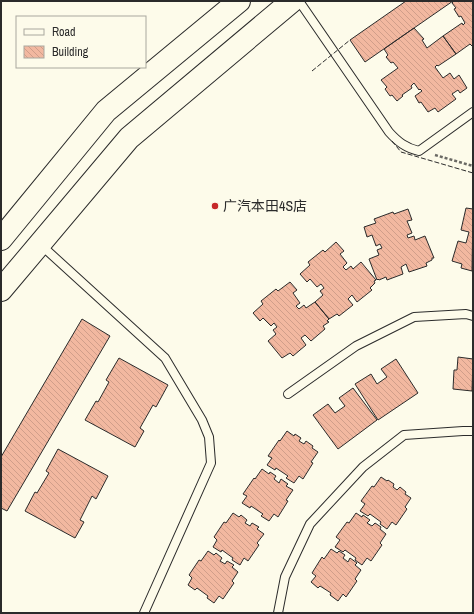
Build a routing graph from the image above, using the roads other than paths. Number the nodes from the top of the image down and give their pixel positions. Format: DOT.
graph roads {
  1 [pos="239,1"];
  2 [pos="292,1"];
  3 [pos="299,1"];
  4 [pos="473,112"];
  5 [pos="1,239"];
  6 [pos="40,244"];
  7 [pos="1,290"];
  8 [pos="473,316"];
  9 [pos="288,394"];
  10 [pos="473,431"];
  11 [pos="144,613"];
  12 [pos="278,613"];
  1 -- 5 [label="main road"];
  2 -- 6 [label="main road"];
  3 -- 4 [label="lane"];
  6 -- 7 [label="main road"];
  6 -- 11 [label="lane"];
  8 -- 9 [label="lane"];
  10 -- 12 [label="lane"];
}
